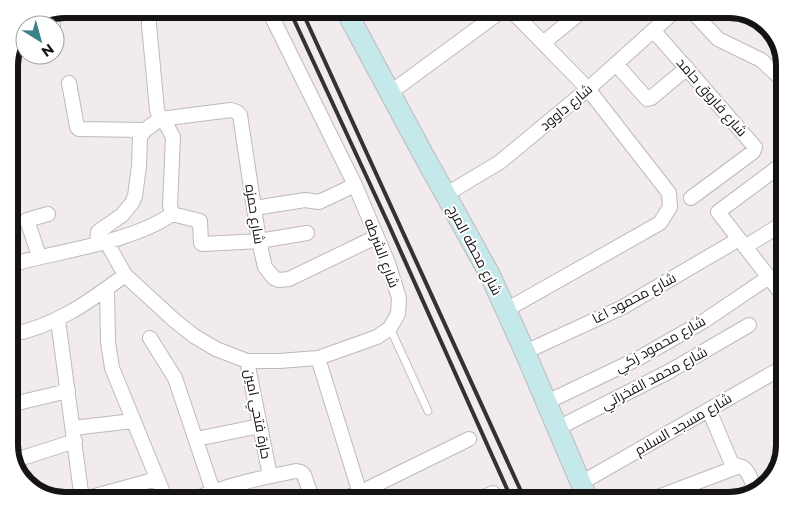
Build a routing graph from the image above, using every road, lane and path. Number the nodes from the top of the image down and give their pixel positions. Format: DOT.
graph roads {
  1 [pos="149,18"];
  2 [pos="272,18"];
  3 [pos="351,18"];
  4 [pos="492,18"];
  5 [pos="519,18"];
  6 [pos="574,18"];
  7 [pos="668,18"];
  8 [pos="698,18"];
  9 [pos="654,31"];
  10 [pos="543,43"];
  11 [pos="616,64"];
  12 [pos="687,68"];
  13 [pos="776,73"];
  14 [pos="69,83"];
  15 [pos="588,89"];
  16 [pos="391,92"];
  17 [pos="160,119"];
  18 [pos="145,130"];
  19 [pos="776,169"];
  20 [pos="355,185"];
  21 [pos="446,195"];
  22 [pos="691,198"];
  23 [pos="254,208"];
  24 [pos="48,214"];
  25 [pos="172,214"];
  26 [pos="776,226"];
  27 [pos="307,233"];
  28 [pos="376,237"];
  29 [pos="101,242"];
  30 [pos="259,242"];
  31 [pos="742,243"];
  32 [pos="39,256"];
  33 [pos="18,262"];
  34 [pos="125,275"];
  35 [pos="769,277"];
  36 [pos="776,285"];
  37 [pos="106,289"];
  38 [pos="506,310"];
  39 [pos="58,320"];
  40 [pos="749,325"];
  41 [pos="390,328"];
  42 [pos="18,332"];
  43 [pos="150,338"];
  44 [pos="525,352"];
  45 [pos="318,358"];
  46 [pos="247,361"];
  47 [pos="776,371"];
  48 [pos="68,391"];
  49 [pos="547,402"];
  50 [pos="18,403"];
  51 [pos="709,410"];
  52 [pos="428,411"];
  53 [pos="133,421"];
  54 [pos="260,426"];
  55 [pos="558,428"];
  56 [pos="74,434"];
  57 [pos="196,439"];
  58 [pos="469,439"];
  59 [pos="20,458"];
  60 [pos="737,467"];
  61 [pos="270,476"];
  62 [pos="157,479"];
  63 [pos="753,485"];
  64 [pos="213,491"];
  65 [pos="584,491"];
  66 [pos="80,492"];
  67 [pos="110,492"];
  68 [pos="163,492"];
  69 [pos="309,492"];
  70 [pos="358,492"];
  71 [pos="369,492"];
  72 [pos="671,492"];
  1 -- 17 [label="street"];
  2 -- 20 [label="street, شارع الشرطه"];
  3 -- 16 [label="main road, شارع محطه المرج"];
  4 -- 16 [label="street"];
  5 -- 10 [label="street"];
  6 -- 10 [label="street"];
  7 -- 9 [label="street, شارع داوود"];
  8 -- 13 [label="street"];
  9 -- 11 [label="street, شارع داوود"];
  9 -- 12 [label="street, شارع فاروق حامد"];
  10 -- 15 [label="street"];
  11 -- 12 [label="street"];
  11 -- 15 [label="street, شارع داوود"];
  12 -- 22 [label="street, شارع فاروق حامد"];
  14 -- 18 [label="street"];
  15 -- 21 [label="street, شارع داوود"];
  15 -- 38 [label="street"];
  16 -- 21 [label="main road, شارع محطه المرج"];
  17 -- 18 [label="street"];
  17 -- 23 [label="street, شارع حمزه"];
  17 -- 25 [label="street"];
  18 -- 29 [label="street"];
  19 -- 31 [label="street"];
  20 -- 23 [label="street"];
  20 -- 28 [label="street, شارع الشرطه"];
  21 -- 38 [label="main road, شارع محطه المرج"];
  23 -- 30 [label="street, شارع حمزه"];
  24 -- 32 [label="street"];
  25 -- 29 [label="street"];
  25 -- 30 [label="street"];
  26 -- 31 [label="street, شارع محمود اغا"];
  27 -- 30 [label="street"];
  28 -- 30 [label="street, شارع حمزه"];
  28 -- 41 [label="street, شارع الشرطه"];
  29 -- 32 [label="street"];
  29 -- 34 [label="street"];
  31 -- 35 [label="street"];
  31 -- 44 [label="street, شارع محمود اغا"];
  32 -- 33 [label="street"];
  34 -- 37 [label="street"];
  34 -- 46 [label="street"];
  35 -- 36 [label="street"];
  35 -- 49 [label="street, شارع محمود زكي"];
  37 -- 39 [label="street"];
  37 -- 53 [label="street"];
  38 -- 44 [label="main road, شارع محطه المرج"];
  39 -- 42 [label="street"];
  39 -- 48 [label="street"];
  40 -- 55 [label="street, شارع محمد الفخراني"];
  41 -- 45 [label="street"];
  41 -- 52 [label="lane"];
  43 -- 57 [label="street"];
  44 -- 49 [label="main road, شارع محطه المرج"];
  45 -- 46 [label="street"];
  45 -- 70 [label="street"];
  46 -- 54 [label="street, حارة فتحي امين"];
  47 -- 51 [label="street, شارع مسجد السلام"];
  48 -- 50 [label="street"];
  48 -- 56 [label="street"];
  49 -- 55 [label="main road, شارع محطه المرج"];
  51 -- 60 [label="street"];
  51 -- 65 [label="street, شارع مسجد السلام"];
  53 -- 56 [label="street"];
  53 -- 62 [label="street"];
  54 -- 57 [label="street"];
  54 -- 61 [label="street, حارة فتحي امين"];
  55 -- 65 [label="main road, شارع محطه المرج"];
  56 -- 59 [label="street"];
  56 -- 66 [label="street"];
  57 -- 64 [label="street"];
  58 -- 71 [label="street"];
  60 -- 63 [label="street"];
  60 -- 72 [label="street"];
  61 -- 64 [label="street, حارة فتحي امين"];
  61 -- 69 [label="street"];
  62 -- 67 [label="street"];
  62 -- 68 [label="street"];
}
